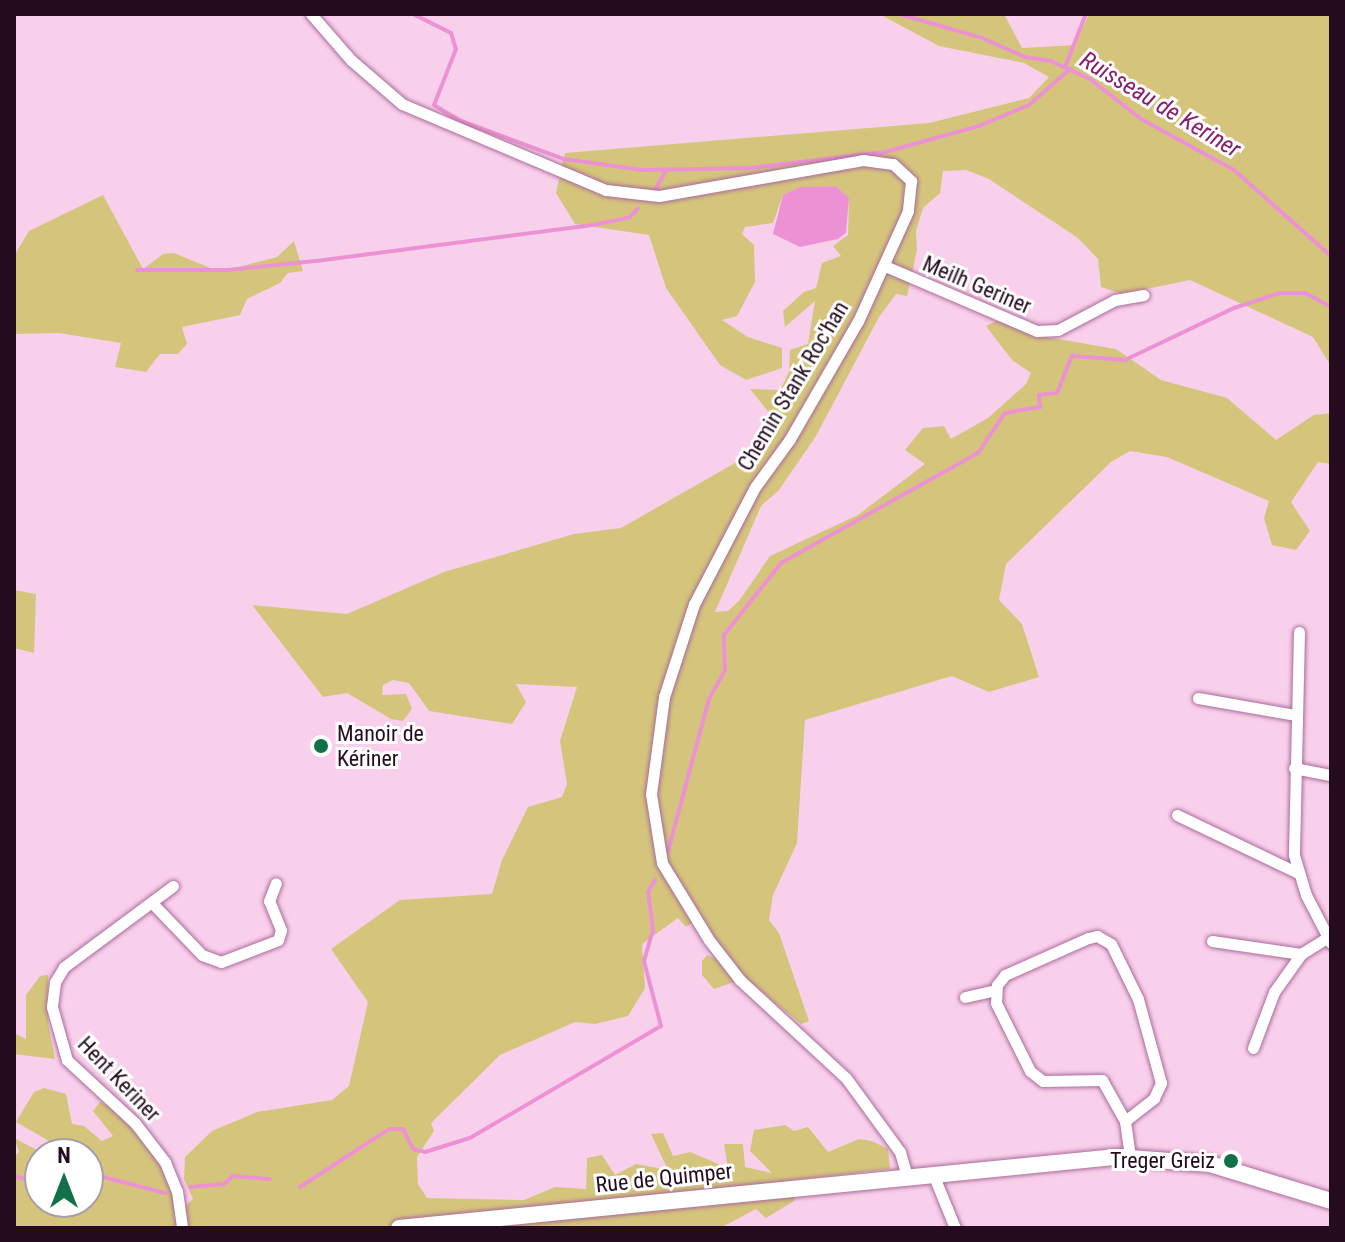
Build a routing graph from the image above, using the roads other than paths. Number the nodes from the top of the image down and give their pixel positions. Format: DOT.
graph roads {
  1 [pos="311,14"];
  2 [pos="885,266"];
  3 [pos="1144,295"];
  4 [pos="1299,632"];
  5 [pos="1198,698"];
  6 [pos="1295,715"];
  7 [pos="1294,768"];
  8 [pos="1331,775"];
  9 [pos="1177,815"];
  10 [pos="1298,873"];
  11 [pos="276,883"];
  12 [pos="173,886"];
  13 [pos="154,905"];
  14 [pos="1330,939"];
  15 [pos="1212,941"];
  16 [pos="1301,954"];
  17 [pos="995,990"];
  18 [pos="965,997"];
  19 [pos="1253,1048"];
  20 [pos="1125,1121"];
  21 [pos="1130,1157"];
  22 [pos="933,1174"];
  23 [pos="907,1176"];
  24 [pos="1331,1201"];
  25 [pos="182,1228"];
  26 [pos="399,1228"];
  27 [pos="955,1228"];
  1 -- 2 [label="street, Chemin Stank Roc'han"];
  2 -- 3 [label="street, Meilh Geriner"];
  2 -- 23 [label="street, Chemin Stank Roc'han"];
  4 -- 6 [label="street"];
  5 -- 6 [label="street"];
  6 -- 7 [label="street"];
  7 -- 8 [label="street"];
  7 -- 10 [label="street"];
  9 -- 10 [label="street"];
  10 -- 14 [label="street"];
  11 -- 13 [label="street"];
  12 -- 13 [label="street, Hent Keriner"];
  13 -- 25 [label="street, Hent Keriner"];
  14 -- 16 [label="street"];
  15 -- 16 [label="street"];
  16 -- 19 [label="street"];
  17 -- 18 [label="street"];
  17 -- 20 [label="street"];
  17 -- 20 [label="street"];
  20 -- 21 [label="street"];
  21 -- 22 [label="main road, Rue de Quimper"];
  21 -- 24 [label="main road, Rue de Quimper"];
  22 -- 23 [label="main road, Rue de Quimper"];
  22 -- 27 [label="street"];
  23 -- 26 [label="main road, Rue de Quimper"];
}
